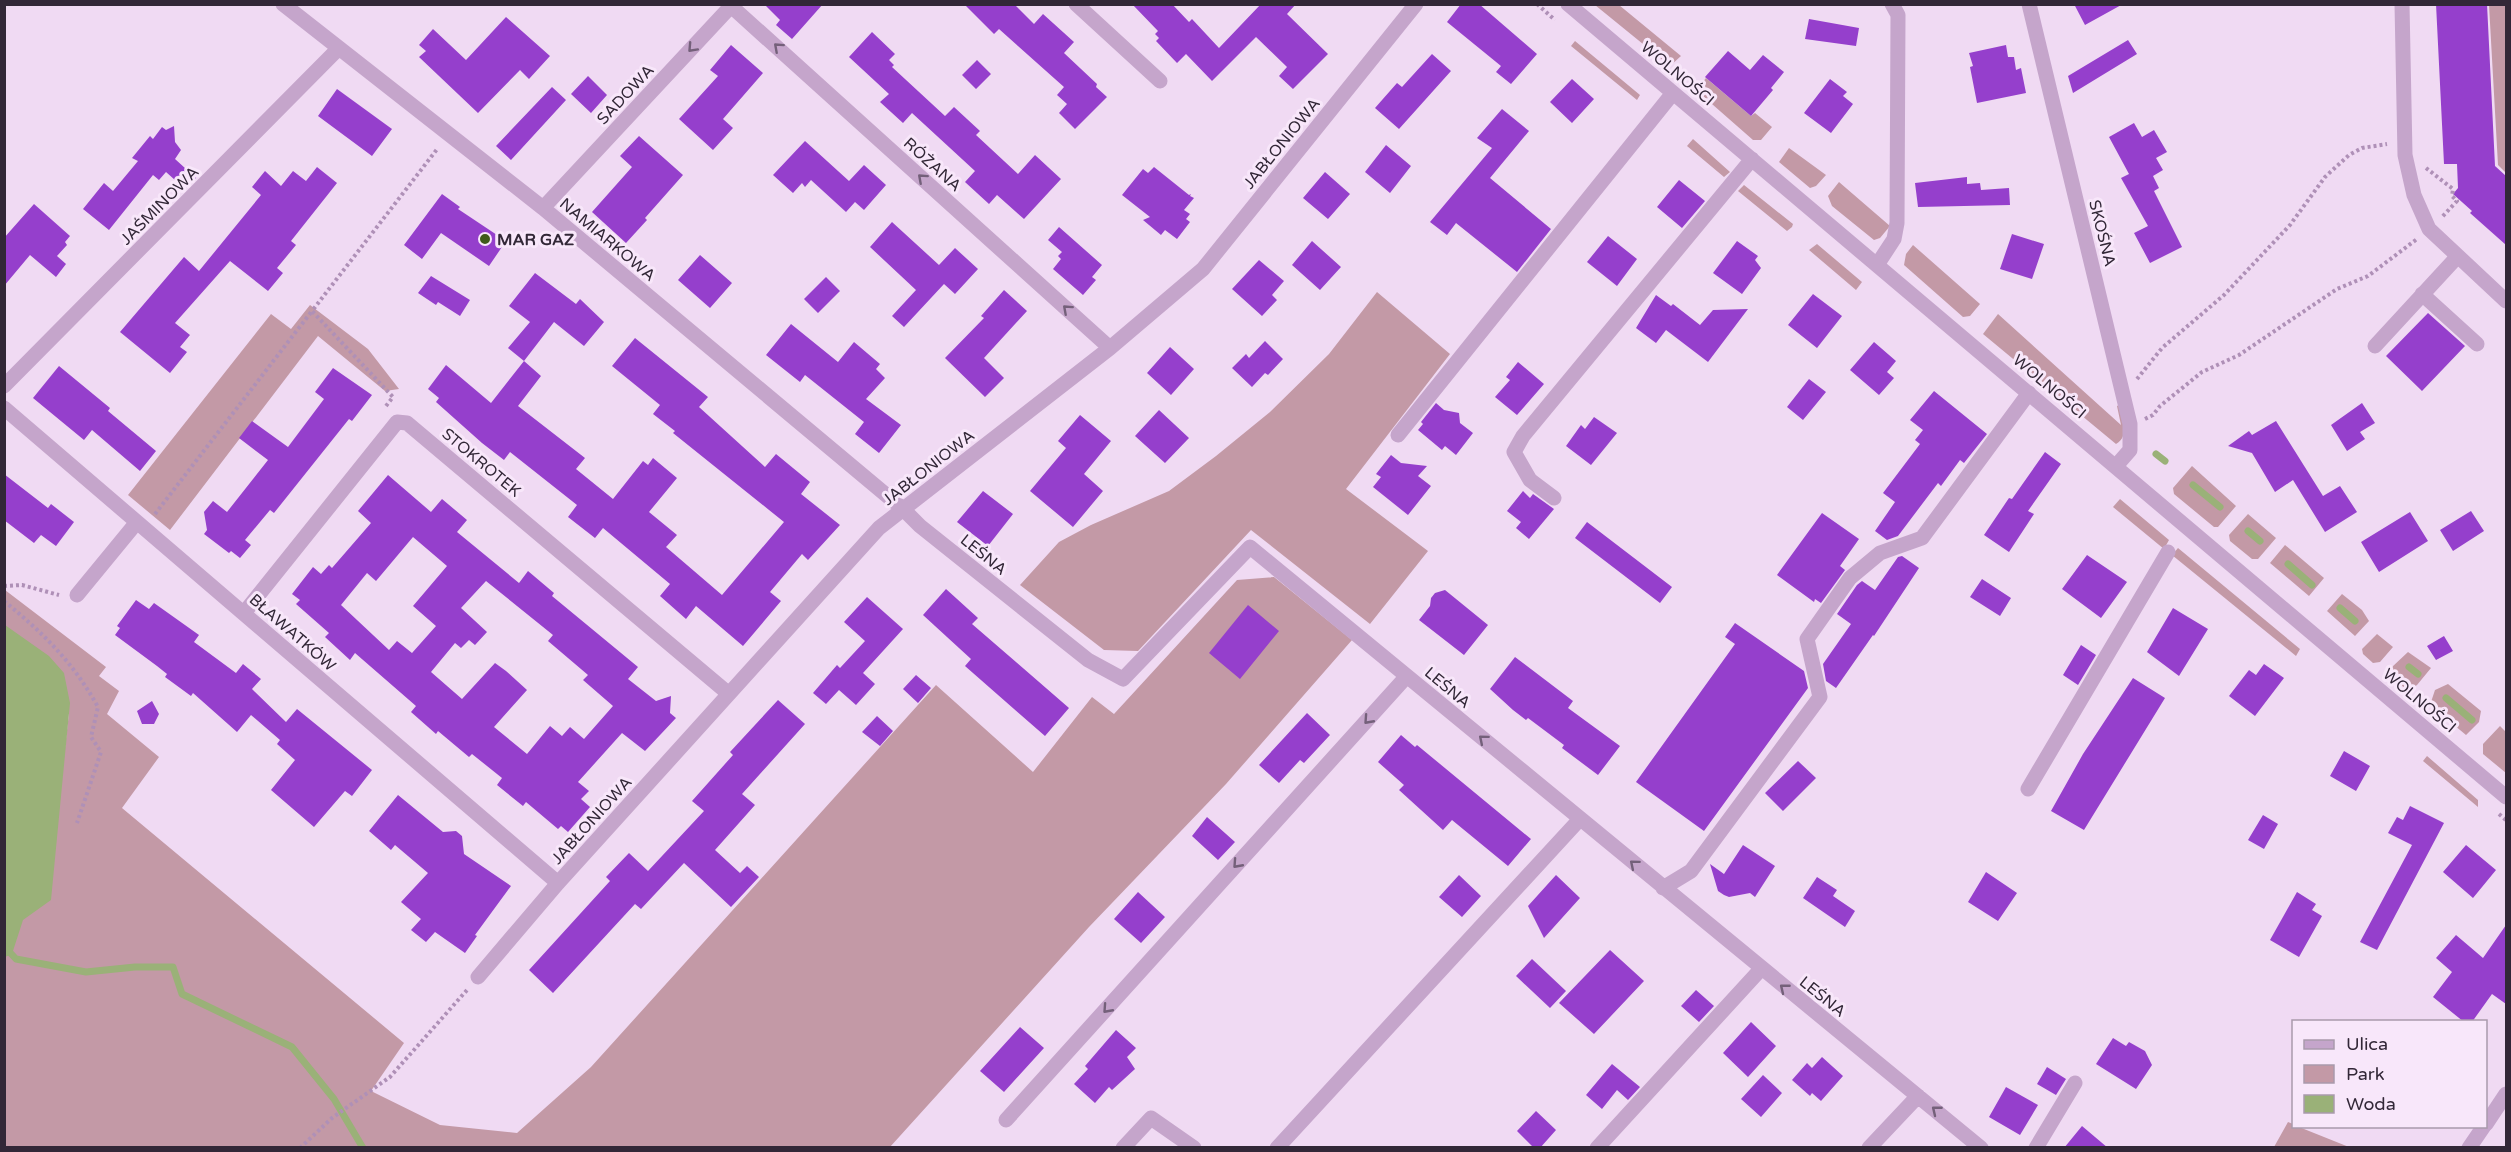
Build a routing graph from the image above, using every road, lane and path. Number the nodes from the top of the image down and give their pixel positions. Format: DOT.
graph roads {
  1 [pos="283,4"];
  2 [pos="1076,4"];
  3 [pos="1416,4"];
  4 [pos="1568,4"];
  5 [pos="1892,4"];
  6 [pos="2029,4"];
  7 [pos="2402,4"];
  8 [pos="732,5"];
  9 [pos="338,49"];
  10 [pos="1160,81"];
  11 [pos="1673,93"];
  12 [pos="2405,142"];
  13 [pos="439,148"];
  14 [pos="1752,159"];
  15 [pos="2426,176"];
  16 [pos="543,208"];
  17 [pos="2436,210"];
  18 [pos="2429,229"];
  19 [pos="2458,256"];
  20 [pos="1877,265"];
  21 [pos="2422,294"];
  22 [pos="2506,301"];
  23 [pos="312,311"];
  24 [pos="2477,344"];
  25 [pos="2375,346"];
  26 [pos="1110,348"];
  27 [pos="4,386"];
  28 [pos="2029,393"];
  29 [pos="2123,393"];
  30 [pos="386,406"];
  31 [pos="4,408"];
  32 [pos="2130,424"];
  33 [pos="1398,435"];
  34 [pos="2116,466"];
  35 [pos="1554,498"];
  36 [pos="903,509"];
  37 [pos="144,521"];
  38 [pos="2168,552"];
  39 [pos="4,586"];
  40 [pos="77,595"];
  41 [pos="4,601"];
  42 [pos="244,613"];
  43 [pos="1407,676"];
  44 [pos="729,694"];
  45 [pos="2028,789"];
  46 [pos="2506,797"];
  47 [pos="1580,819"];
  48 [pos="77,823"];
  49 [pos="558,883"];
  50 [pos="1663,888"];
  51 [pos="1761,969"];
  52 [pos="478,977"];
  53 [pos="2075,1083"];
  54 [pos="2506,1094"];
  55 [pos="1918,1096"];
  56 [pos="1006,1120"];
  57 [pos="2487,1122"];
  58 [pos="2483,1128"];
  59 [pos="300,1148"];
  60 [pos="1123,1148"];
  61 [pos="1194,1148"];
  62 [pos="1277,1148"];
  63 [pos="1597,1148"];
  64 [pos="1869,1148"];
  65 [pos="1981,1148"];
  66 [pos="2036,1148"];
  67 [pos="2469,1148"];
  1 -- 9 [label="street, NAMIARKOWA"];
  2 -- 10 [label="street"];
  3 -- 26 [label="street, JABŁONIOWA"];
  4 -- 11 [label="street, WOLNOŚCI"];
  5 -- 20 [label="street"];
  6 -- 29 [label="street, SKOŚNA"];
  7 -- 12 [label="street"];
  8 -- 16 [label="street, SADOWA, one-way"];
  26 -- 8 [label="street, RÓŻANA, one-way"];
  9 -- 16 [label="street, NAMIARKOWA"];
  9 -- 27 [label="street, JAŚMINOWA"];
  11 -- 14 [label="street, WOLNOŚCI"];
  11 -- 33 [label="street"];
  12 -- 18 [label="street"];
  12 -- 29 [label="path"];
  13 -- 23 [label="path"];
  14 -- 20 [label="street, WOLNOŚCI"];
  14 -- 35 [label="street"];
  15 -- 17 [label="path"];
  16 -- 36 [label="street, NAMIARKOWA"];
  18 -- 19 [label="street"];
  18 -- 32 [label="path"];
  19 -- 21 [label="street"];
  19 -- 22 [label="street"];
  20 -- 28 [label="street, WOLNOŚCI"];
  21 -- 24 [label="street"];
  21 -- 25 [label="street"];
  23 -- 30 [label="path"];
  23 -- 37 [label="path"];
  26 -- 36 [label="street, JABŁONIOWA"];
  28 -- 34 [label="street, WOLNOŚCI"];
  28 -- 50 [label="street"];
  29 -- 32 [label="street, SKOŚNA"];
  31 -- 37 [label="street, BŁAWATKÓW"];
  32 -- 34 [label="street, SKOŚNA"];
  34 -- 46 [label="street, WOLNOŚCI"];
  36 -- 43 [label="street, LEŚNA"];
  36 -- 44 [label="street, JABŁONIOWA"];
  37 -- 40 [label="street"];
  37 -- 42 [label="street, BŁAWATKÓW"];
  38 -- 45 [label="street"];
  39 -- 40 [label="path"];
  41 -- 48 [label="path"];
  42 -- 44 [label="street, STOKROTEK"];
  42 -- 49 [label="street, BŁAWATKÓW"];
  47 -- 43 [label="street, LEŚNA, one-way"];
  43 -- 56 [label="street, one-way"];
  44 -- 49 [label="street, JABŁONIOWA"];
  50 -- 47 [label="street, LEŚNA, one-way"];
  47 -- 62 [label="street"];
  49 -- 52 [label="street, JABŁONIOWA"];
  50 -- 51 [label="street, LEŚNA"];
  55 -- 51 [label="street, LEŚNA, one-way"];
  51 -- 63 [label="street"];
  52 -- 59 [label="path"];
  53 -- 66 [label="street"];
  54 -- 57 [label="street"];
  55 -- 64 [label="street"];
  65 -- 55 [label="street, LEŚNA, one-way"];
  58 -- 67 [label="street"];
  60 -- 61 [label="street"];
}
